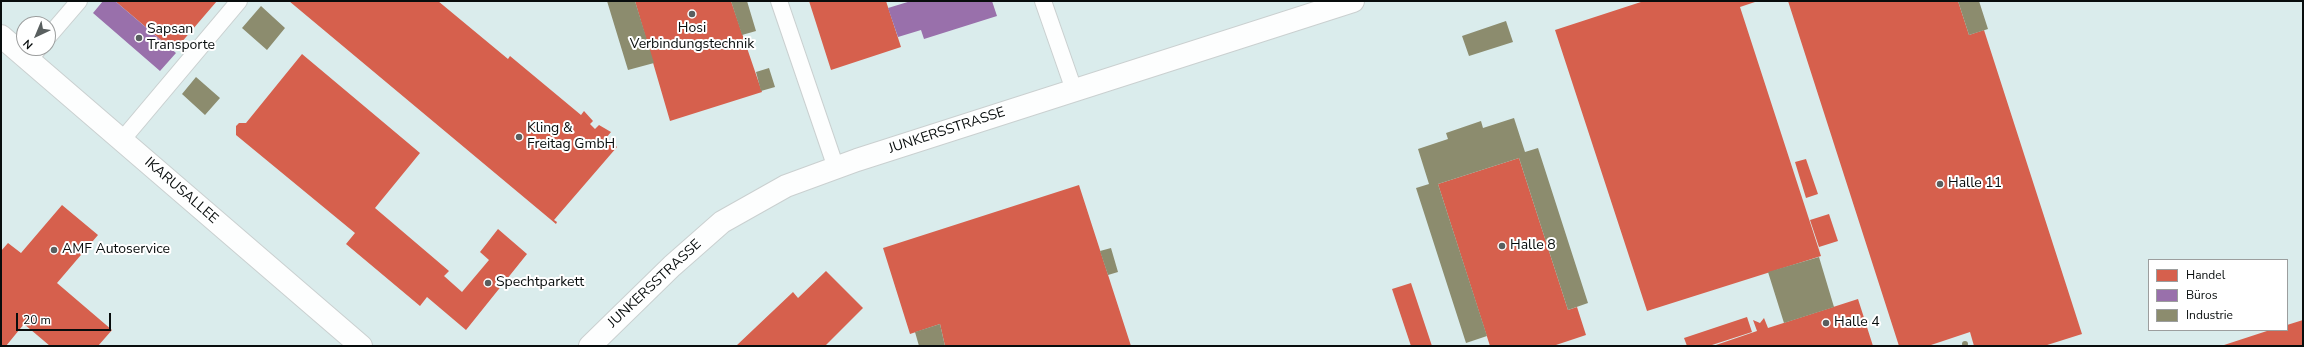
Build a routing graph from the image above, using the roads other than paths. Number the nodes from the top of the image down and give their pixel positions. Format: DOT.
graph roads {
  1 [pos="79,1"];
  2 [pos="239,1"];
  3 [pos="779,1"];
  4 [pos="1044,1"];
  5 [pos="1353,1"];
  6 [pos="56,28"];
  7 [pos="1,36"];
  8 [pos="16,44"];
  9 [pos="36,56"];
  10 [pos="1074,90"];
  11 [pos="122,140"];
  12 [pos="836,168"];
  13 [pos="361,346"];
  14 [pos="590,346"];
  1 -- 6 [label="lane"];
  2 -- 11 [label="lane"];
  3 -- 12 [label="lane"];
  4 -- 10 [label="lane"];
  5 -- 10 [label="street, JUNKERSSTRASSE"];
  7 -- 8 [label="street, IKARUSALLEE"];
  9 -- 11 [label="street, IKARUSALLEE"];
  10 -- 12 [label="street, JUNKERSSTRASSE"];
  11 -- 13 [label="street, IKARUSALLEE"];
  12 -- 14 [label="street, JUNKERSSTRASSE"];
}
